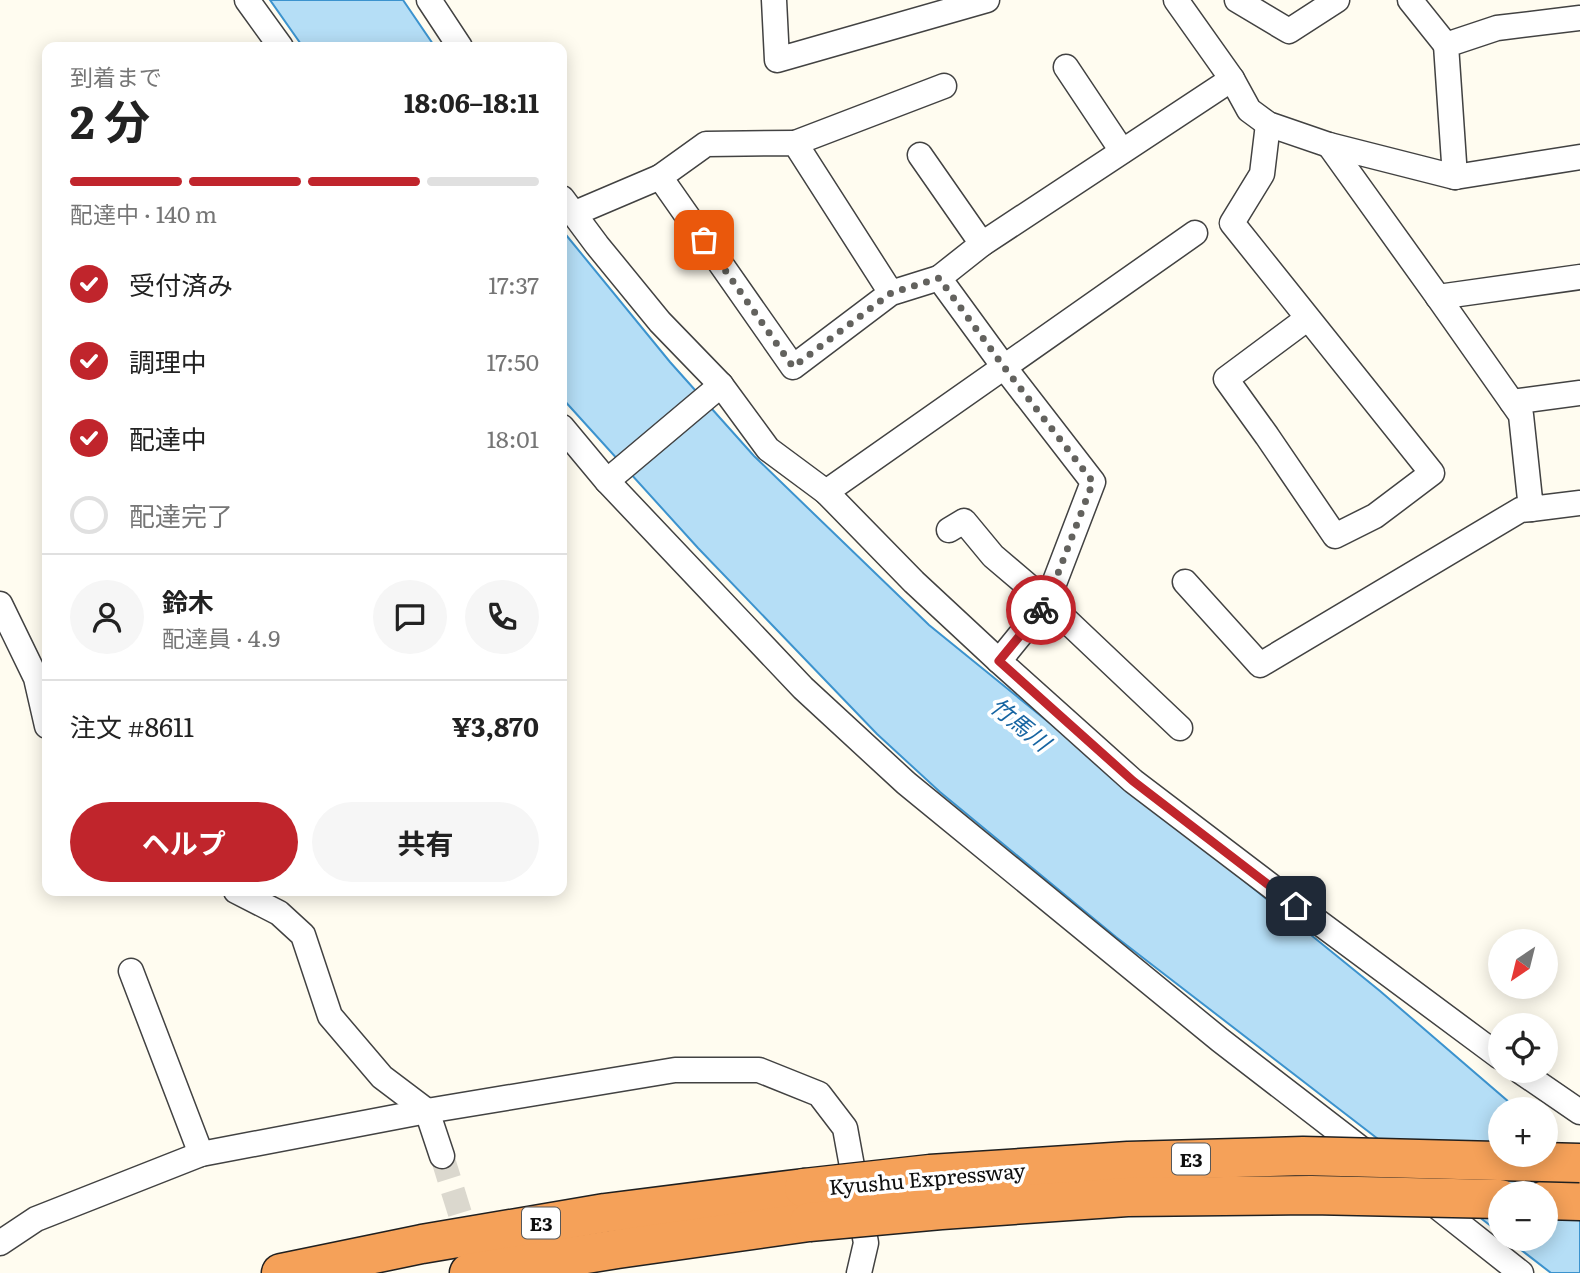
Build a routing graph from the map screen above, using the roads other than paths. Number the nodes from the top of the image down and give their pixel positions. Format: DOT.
graph roads {
  1 [pos="247,0"];
  2 [pos="429,0"];
  3 [pos="774,0"];
  4 [pos="987,0"];
  5 [pos="1177,0"];
  6 [pos="1237,0"];
  7 [pos="1337,0"];
  8 [pos="1410,0"];
  9 [pos="1580,18"];
  10 [pos="277,42"];
  11 [pos="457,42"];
  12 [pos="1446,45"];
  13 [pos="1066,67"];
  14 [pos="1232,79"];
  15 [pos="944,86"];
  16 [pos="1268,124"];
  17 [pos="795,143"];
  18 [pos="1329,145"];
  19 [pos="1122,151"];
  20 [pos="920,155"];
  21 [pos="1580,158"];
  22 [pos="660,177"];
  23 [pos="1455,177"];
  24 [pos="568,206"];
  25 [pos="1195,233"];
  26 [pos="982,244"];
  27 [pos="939,278"];
  28 [pos="1580,278"];
  29 [pos="891,293"];
  30 [pos="1438,297"];
  31 [pos="1308,318"];
  32 [pos="1004,367"];
  33 [pos="721,386"];
  34 [pos="1580,393"];
  35 [pos="1512,402"];
  36 [pos="567,434"];
  37 [pos="607,481"];
  38 [pos="826,492"];
  39 [pos="1580,503"];
  40 [pos="1531,509"];
  41 [pos="948,530"];
  42 [pos="1185,582"];
  43 [pos="1047,602"];
  44 [pos="0,604"];
  45 [pos="999,661"];
  46 [pos="42,675"];
  47 [pos="1180,728"];
  48 [pos="246,896"];
  49 [pos="131,971"];
  50 [pos="1488,1048"];
  51 [pos="1538,1083"];
  52 [pos="428,1111"];
  53 [pos="1580,1112"];
  54 [pos="201,1154"];
  55 [pos="442,1156"];
  56 [pos="1580,1163"];
  57 [pos="1488,1199"];
  58 [pos="1558,1200"];
  59 [pos="1580,1201"];
  60 [pos="806,1205"];
  61 [pos="0,1243"];
  62 [pos="281,1273"];
  63 [pos="469,1273"];
  64 [pos="859,1273"];
  65 [pos="1521,1273"];
  1 -- 10 [label="street"];
  2 -- 11 [label="street"];
  3 -- 4 [label="street"];
  5 -- 14 [label="street"];
  6 -- 7 [label="street"];
  8 -- 12 [label="street"];
  9 -- 12 [label="street"];
  12 -- 23 [label="street"];
  13 -- 19 [label="street"];
  14 -- 16 [label="street"];
  14 -- 19 [label="street"];
  15 -- 17 [label="street"];
  16 -- 18 [label="street"];
  16 -- 31 [label="street"];
  17 -- 22 [label="street"];
  17 -- 29 [label="street"];
  18 -- 23 [label="street"];
  18 -- 30 [label="street"];
  19 -- 26 [label="street"];
  20 -- 26 [label="street"];
  21 -- 23 [label="street"];
  22 -- 24 [label="street"];
  22 -- 29 [label="street"];
  24 -- 33 [label="street"];
  25 -- 32 [label="street"];
  26 -- 27 [label="street"];
  27 -- 29 [label="street"];
  27 -- 32 [label="street"];
  28 -- 30 [label="street"];
  30 -- 35 [label="street"];
  31 -- 31 [label="street"];
  32 -- 38 [label="street"];
  32 -- 43 [label="street"];
  33 -- 37 [label="street"];
  33 -- 38 [label="street"];
  34 -- 35 [label="street"];
  35 -- 40 [label="street"];
  36 -- 37 [label="street"];
  37 -- 65 [label="street"];
  38 -- 45 [label="street"];
  39 -- 40 [label="street"];
  40 -- 42 [label="street"];
  41 -- 43 [label="street"];
  43 -- 45 [label="street"];
  43 -- 47 [label="street"];
  44 -- 46 [label="street"];
  45 -- 50 [label="street"];
  48 -- 52 [label="street"];
  49 -- 54 [label="street"];
  51 -- 53 [label="street"];
  52 -- 54 [label="street"];
  52 -- 55 [label="street"];
  52 -- 64 [label="street"];
  54 -- 61 [label="street"];
  56 -- 60 [label="highway, Kyushu Expressway / E3, bridge"];
  57 -- 60 [label="highway, Kyushu Expressway / E3, bridge"];
  58 -- 59 [label="highway"];
  60 -- 62 [label="highway, Kyushu Expressway / E3"];
  60 -- 63 [label="highway, Kyushu Expressway / E3"];
}
